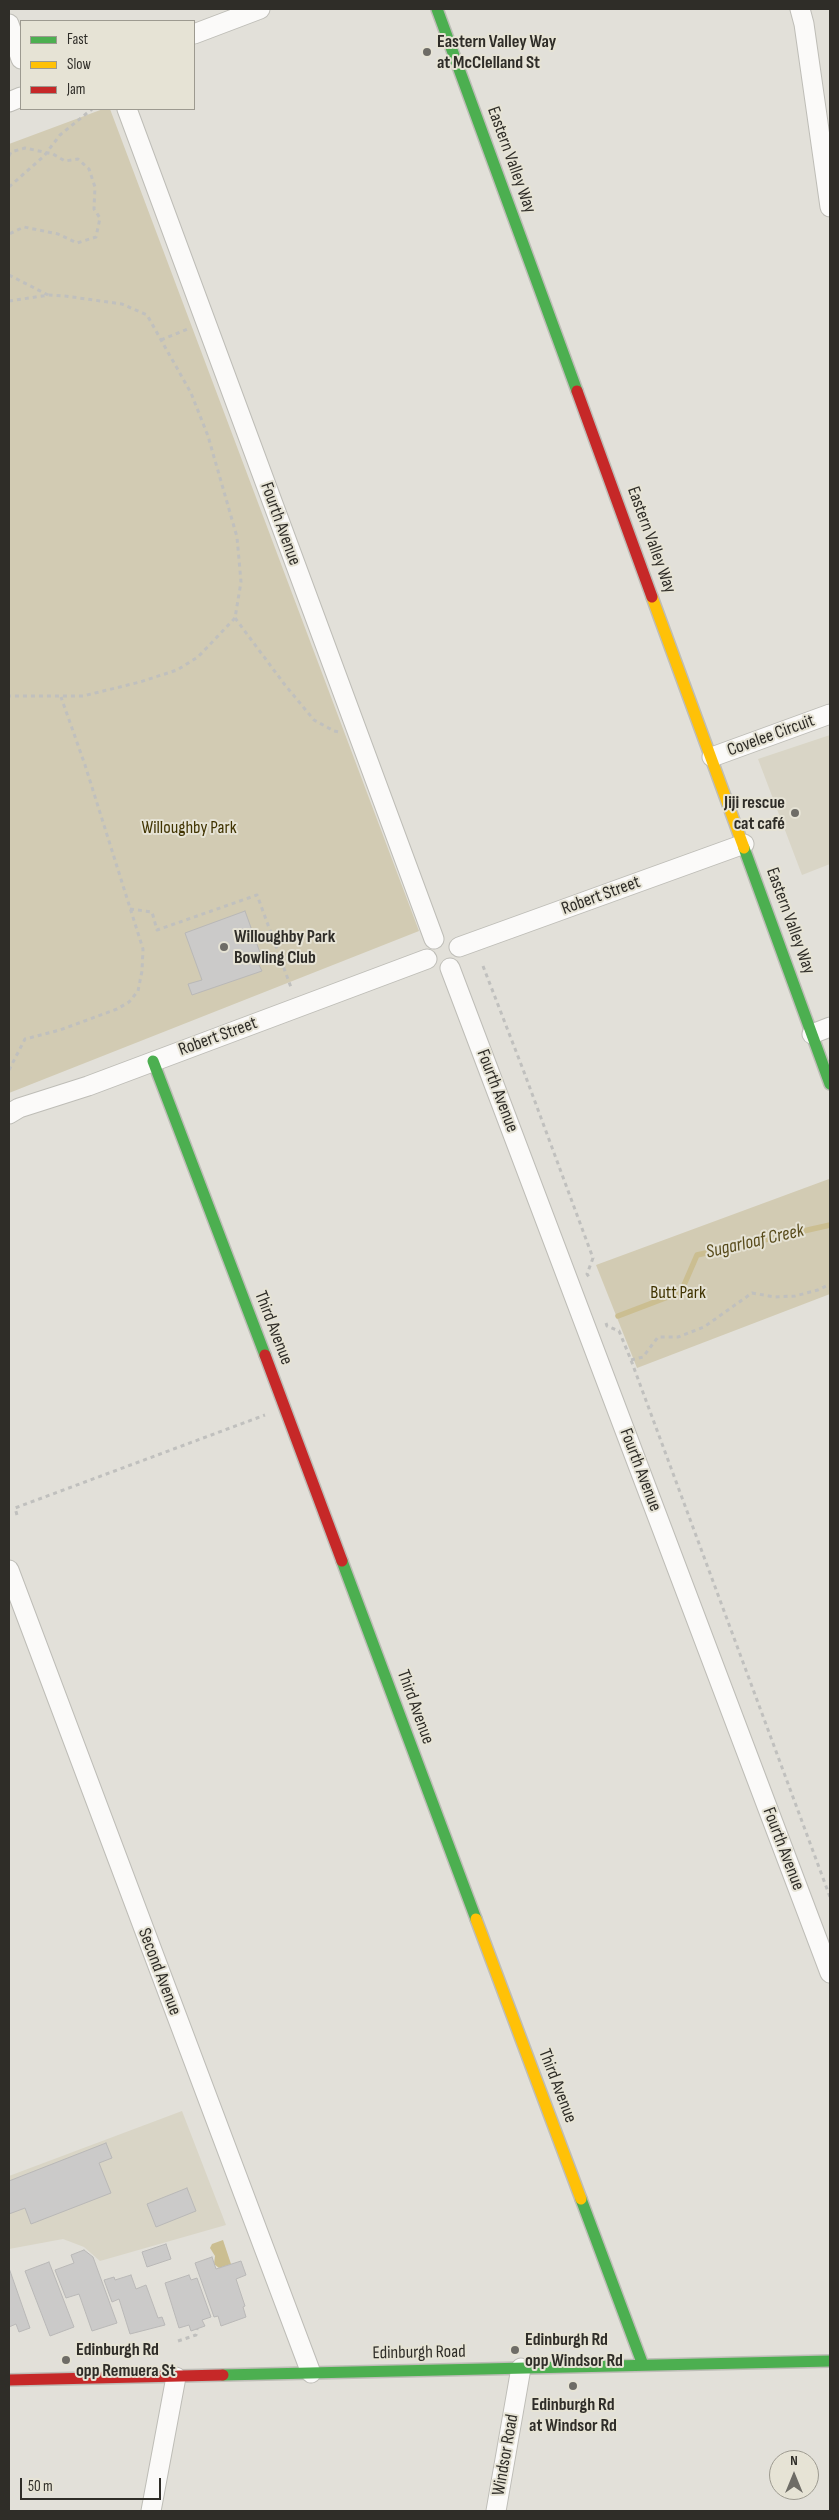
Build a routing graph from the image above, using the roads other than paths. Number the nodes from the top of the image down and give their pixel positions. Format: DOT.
graph roads {
  1 [pos="260,9"];
  2 [pos="437,9"];
  3 [pos="800,9"];
  4 [pos="9,24"];
  5 [pos="195,34"];
  6 [pos="20,56"];
  7 [pos="127,110"];
  8 [pos="830,207"];
  9 [pos="830,714"];
  10 [pos="712,757"];
  11 [pos="744,844"];
  12 [pos="434,939"];
  13 [pos="459,947"];
  14 [pos="428,959"];
  15 [pos="450,968"];
  16 [pos="830,1027"];
  17 [pos="812,1034"];
  18 [pos="153,1061"];
  19 [pos="830,1084"];
  20 [pos="9,1114"];
  21 [pos="9,1570"];
  22 [pos="16,1614"];
  23 [pos="822,1925"];
  24 [pos="830,1973"];
  25 [pos="830,2361"];
  26 [pos="643,2365"];
  27 [pos="521,2368"];
  28 [pos="311,2373"];
  29 [pos="176,2376"];
  30 [pos="9,2380"];
  31 [pos="150,2511"];
  32 [pos="496,2511"];
  1 -- 5 [label="street"];
  2 -- 10 [label="main road, Eastern Valley Way"];
  3 -- 8 [label="street"];
  4 -- 6 [label="street"];
  7 -- 12 [label="street, Fourth Avenue"];
  9 -- 10 [label="street, Covelee Circuit"];
  10 -- 11 [label="main road, Eastern Valley Way"];
  11 -- 13 [label="street, Robert Street"];
  11 -- 17 [label="main road, Eastern Valley Way"];
  12 -- 13 [label="street"];
  12 -- 14 [label="street"];
  13 -- 15 [label="street"];
  14 -- 15 [label="street"];
  14 -- 18 [label="street, Robert Street"];
  15 -- 23 [label="street, Fourth Avenue"];
  16 -- 17 [label="street"];
  17 -- 19 [label="main road, Eastern Valley Way"];
  18 -- 20 [label="street, Robert Street"];
  18 -- 26 [label="main road, Third Avenue"];
  21 -- 22 [label="street, Second Avenue"];
  22 -- 28 [label="street, Second Avenue"];
  23 -- 24 [label="street, Fourth Avenue"];
  25 -- 26 [label="main road, Edinburgh Road"];
  26 -- 27 [label="main road, Edinburgh Road"];
  27 -- 28 [label="main road, Edinburgh Road"];
  27 -- 32 [label="street, Windsor Road"];
  28 -- 29 [label="main road, Edinburgh Road"];
  29 -- 30 [label="main road, Edinburgh Road"];
  29 -- 31 [label="street"];
}
